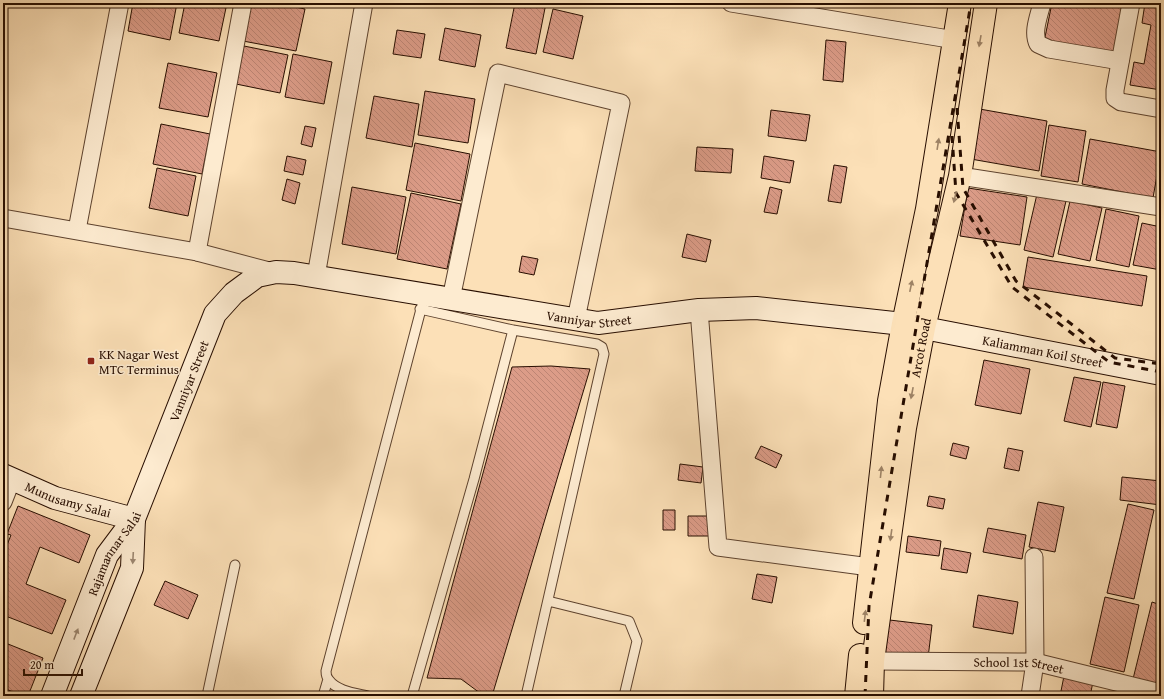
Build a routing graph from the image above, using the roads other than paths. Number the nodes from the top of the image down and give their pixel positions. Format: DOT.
graph roads {
  1 [pos="120,3"];
  2 [pos="243,3"];
  3 [pos="364,3"];
  4 [pos="731,3"];
  5 [pos="960,3"];
  6 [pos="986,3"];
  7 [pos="1042,3"];
  8 [pos="1131,3"];
  9 [pos="955,40"];
  10 [pos="1120,61"];
  11 [pos="1161,109"];
  12 [pos="960,176"];
  13 [pos="1161,206"];
  14 [pos="3,218"];
  15 [pos="77,230"];
  16 [pos="197,252"];
  17 [pos="276,272"];
  18 [pos="316,276"];
  19 [pos="451,299"];
  20 [pos="422,302"];
  21 [pos="699,310"];
  22 [pos="576,319"];
  23 [pos="903,324"];
  24 [pos="924,328"];
  25 [pos="513,330"];
  26 [pos="1161,374"];
  27 [pos="7,477"];
  28 [pos="3,502"];
  29 [pos="887,502"];
  30 [pos="134,519"];
  31 [pos="1034,557"];
  32 [pos="235,565"];
  33 [pos="870,568"];
  34 [pos="548,601"];
  35 [pos="873,661"];
  36 [pos="1035,662"];
  37 [pos="328,679"];
  38 [pos="1161,693"];
  39 [pos="52,696"];
  40 [pos="81,696"];
  41 [pos="207,696"];
  42 [pos="323,696"];
  43 [pos="368,696"];
  44 [pos="412,696"];
  45 [pos="526,696"];
  46 [pos="624,696"];
  47 [pos="856,696"];
  48 [pos="872,696"];
  49 [pos="1030,696"];
  1 -- 15 [label="street"];
  2 -- 16 [label="street"];
  3 -- 18 [label="street"];
  4 -- 9 [label="street"];
  5 -- 9 [label="main road, Arcot Road"];
  6 -- 12 [label="main road, Arcot Road, one-way"];
  7 -- 10 [label="street"];
  8 -- 10 [label="street"];
  23 -- 9 [label="main road, Arcot Road, one-way"];
  10 -- 11 [label="street"];
  12 -- 13 [label="street"];
  12 -- 24 [label="main road, Arcot Road, one-way"];
  14 -- 15 [label="street, Vanniyar Street"];
  15 -- 16 [label="street, Vanniyar Street"];
  16 -- 17 [label="street, Vanniyar Street"];
  17 -- 18 [label="main road, Vanniyar Street"];
  17 -- 30 [label="main road, Vanniyar Street"];
  18 -- 20 [label="main road, Vanniyar Street"];
  19 -- 20 [label="main road, Vanniyar Street"];
  19 -- 22 [label="main road, Vanniyar Street"];
  19 -- 22 [label="street"];
  20 -- 25 [label="lane"];
  20 -- 37 [label="lane"];
  21 -- 22 [label="main road, Vanniyar Street"];
  21 -- 23 [label="main road, Vanniyar Street"];
  21 -- 33 [label="street"];
  29 -- 23 [label="main road, Arcot Road, one-way"];
  24 -- 26 [label="main road, Kaliamman Koil Street"];
  24 -- 29 [label="main road, Arcot Road, one-way"];
  25 -- 34 [label="lane"];
  25 -- 44 [label="lane"];
  27 -- 28 [label="street"];
  27 -- 30 [label="main road, Munusamy Salai"];
  29 -- 33 [label="main road, Arcot Road"];
  29 -- 35 [label="main road, Arcot Road, one-way"];
  39 -- 30 [label="main road, Rajamannar Salai, one-way"];
  30 -- 40 [label="main road, Rajamannar Salai, one-way"];
  31 -- 36 [label="street"];
  32 -- 41 [label="lane"];
  47 -- 33 [label="main road, Arcot Road, one-way"];
  34 -- 45 [label="lane"];
  34 -- 46 [label="lane"];
  35 -- 36 [label="street, School 1st Street"];
  35 -- 48 [label="main road, Arcot Road"];
  36 -- 38 [label="street, School 1st Street"];
  36 -- 49 [label="street"];
  37 -- 42 [label="lane"];
  37 -- 43 [label="lane"];
}
